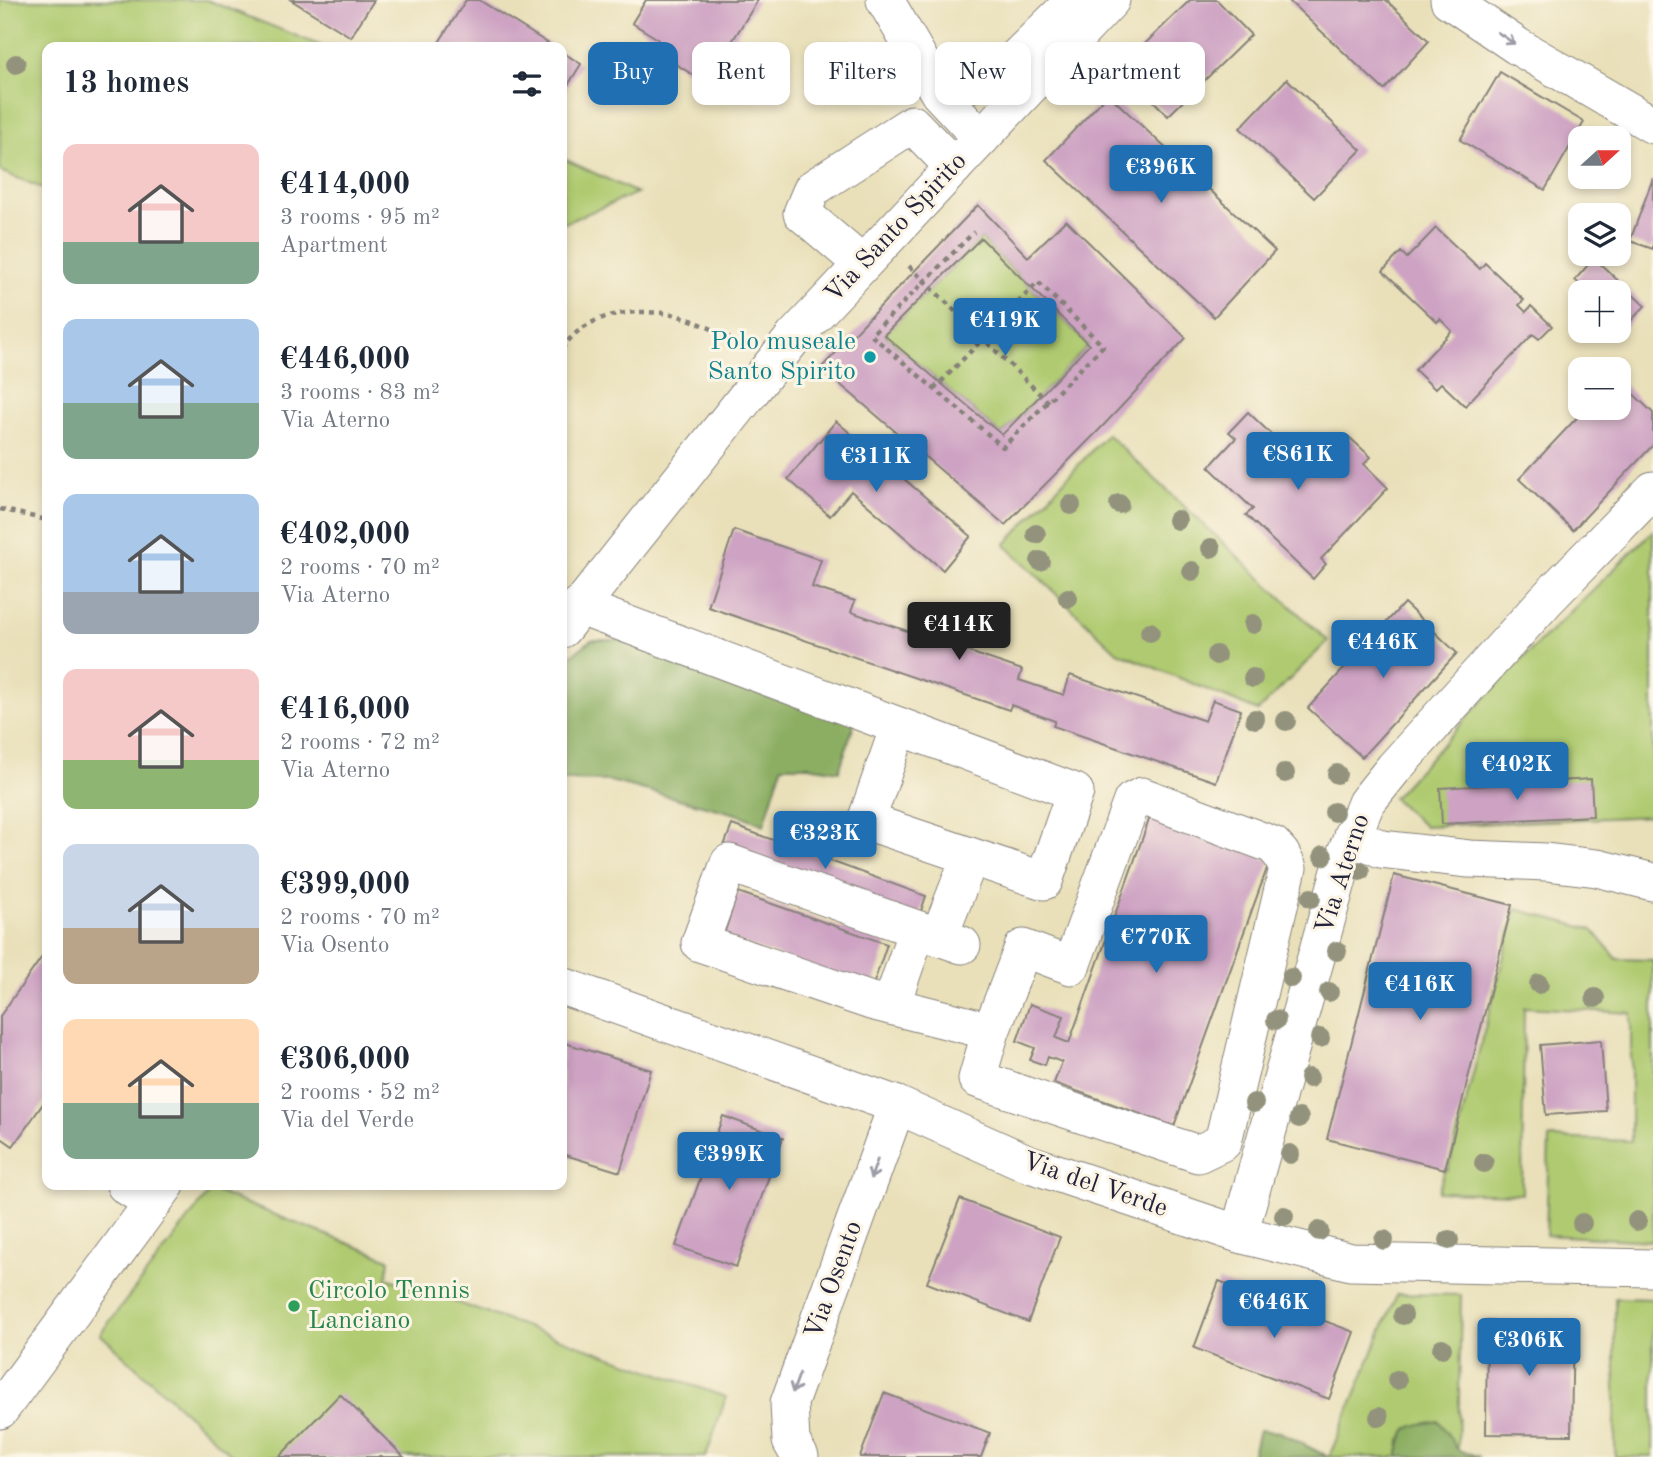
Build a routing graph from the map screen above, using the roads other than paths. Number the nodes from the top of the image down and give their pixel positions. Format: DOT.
graph roads {
  1 [pos="885,0"];
  2 [pos="1075,0"];
  3 [pos="1111,0"];
  4 [pos="1449,0"];
  5 [pos="927,74"];
  6 [pos="1653,125"];
  7 [pos="981,138"];
  8 [pos="954,167"];
  9 [pos="862,264"];
  10 [pos="1653,490"];
  11 [pos="570,618"];
  12 [pos="900,727"];
  13 [pos="1352,835"];
  14 [pos="970,857"];
  15 [pos="1653,882"];
  16 [pos="939,937"];
  17 [pos="567,988"];
  18 [pos="891,1006"];
  19 [pos="990,1034"];
  20 [pos="897,1105"];
  21 [pos="148,1191"];
  22 [pos="1239,1234"];
  23 [pos="1653,1268"];
  24 [pos="0,1410"];
  25 [pos="800,1457"];
  1 -- 5 [label="street"];
  2 -- 5 [label="street"];
  3 -- 7 [label="street, Via Santo Spirito"];
  4 -- 6 [label="street, one-way"];
  5 -- 7 [label="street"];
  7 -- 8 [label="street, Via Santo Spirito"];
  8 -- 9 [label="street, Via Santo Spirito"];
  8 -- 9 [label="street"];
  9 -- 11 [label="street, Via Santo Spirito"];
  10 -- 13 [label="street, Via Aterno"];
  11 -- 12 [label="street"];
  12 -- 14 [label="street"];
  12 -- 14 [label="street"];
  13 -- 15 [label="street"];
  13 -- 22 [label="street, Via Aterno"];
  14 -- 16 [label="street"];
  16 -- 18 [label="street"];
  16 -- 18 [label="street"];
  17 -- 20 [label="street, Via del Verde"];
  18 -- 19 [label="street"];
  19 -- 19 [label="street"];
  20 -- 22 [label="street, Via del Verde"];
  20 -- 25 [label="street, Via Osento, one-way"];
  21 -- 24 [label="street"];
  22 -- 23 [label="street, Via del Verde"];
}
